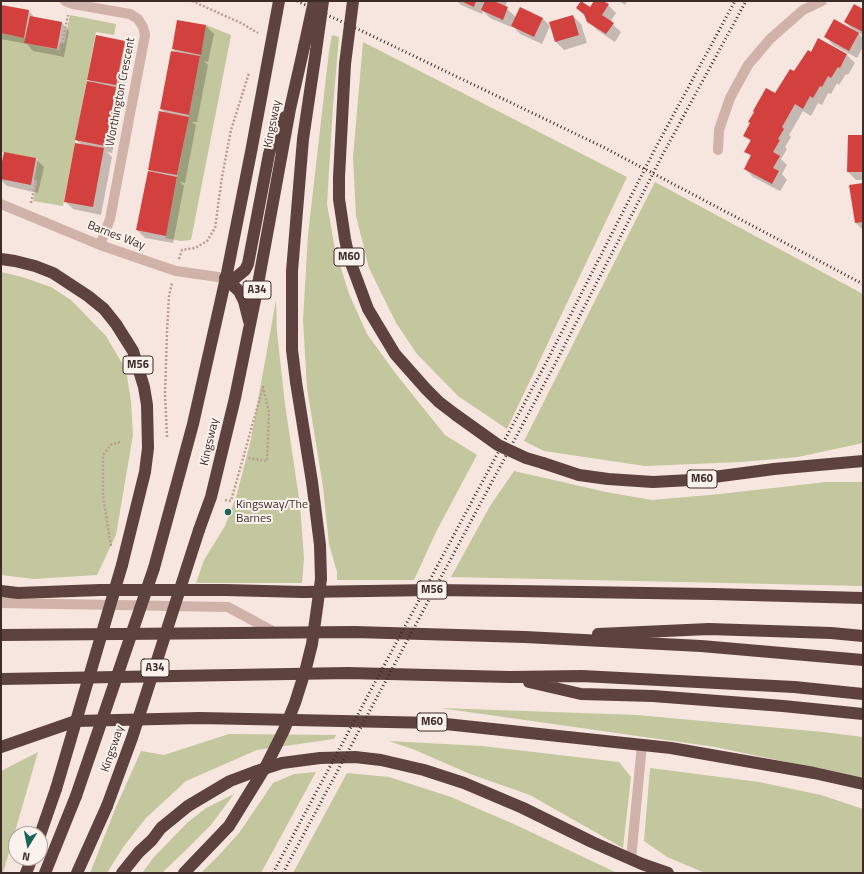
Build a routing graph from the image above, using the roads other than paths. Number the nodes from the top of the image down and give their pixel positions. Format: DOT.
graph roads {
  1 [pos="279,1"];
  2 [pos="314,1"];
  3 [pos="323,1"];
  4 [pos="353,1"];
  5 [pos="822,1"];
  6 [pos="67,6"];
  7 [pos="290,109"];
  8 [pos="718,150"];
  9 [pos="1,204"];
  10 [pos="100,245"];
  11 [pos="1,259"];
  12 [pos="225,278"];
  13 [pos="250,327"];
  14 [pos="863,461"];
  15 [pos="1,591"];
  16 [pos="863,598"];
  17 [pos="1,603"];
  18 [pos="277,633"];
  19 [pos="1,635"];
  20 [pos="863,636"];
  21 [pos="525,637"];
  22 [pos="863,660"];
  23 [pos="510,678"];
  24 [pos="1,679"];
  25 [pos="863,694"];
  26 [pos="863,714"];
  27 [pos="642,745"];
  28 [pos="1,747"];
  29 [pos="863,784"];
  30 [pos="43,826"];
  31 [pos="631,859"];
  32 [pos="45,873"];
  33 [pos="77,873"];
  34 [pos="122,873"];
  35 [pos="184,873"];
  36 [pos="668,873"];
  1 -- 12 [label="highway, Kingsway / A34"];
  2 -- 7 [label="highway, Kingsway / A34, bridge"];
  3 -- 35 [label="highway, bridge"];
  4 -- 14 [label="highway, M60, bridge"];
  5 -- 8 [label="street"];
  6 -- 10 [label="street, Worthington Crescent"];
  7 -- 12 [label="highway"];
  7 -- 13 [label="highway, Kingsway / A34"];
  9 -- 10 [label="street, Barnes Way"];
  10 -- 12 [label="street, Barnes Way"];
  11 -- 30 [label="highway, M56, bridge"];
  12 -- 13 [label="highway"];
  12 -- 32 [label="highway, Kingsway / A34, bridge"];
  13 -- 33 [label="highway, Kingsway / A34, bridge"];
  15 -- 16 [label="highway, M56"];
  17 -- 18 [label="street"];
  18 -- 19 [label="highway"];
  18 -- 21 [label="highway"];
  20 -- 21 [label="highway"];
  21 -- 22 [label="highway"];
  23 -- 24 [label="highway"];
  23 -- 25 [label="highway"];
  23 -- 26 [label="highway"];
  27 -- 28 [label="highway, M60"];
  27 -- 29 [label="highway, M60"];
  27 -- 31 [label="street"];
  31 -- 34 [label="highway"];
  31 -- 36 [label="highway"];
}
